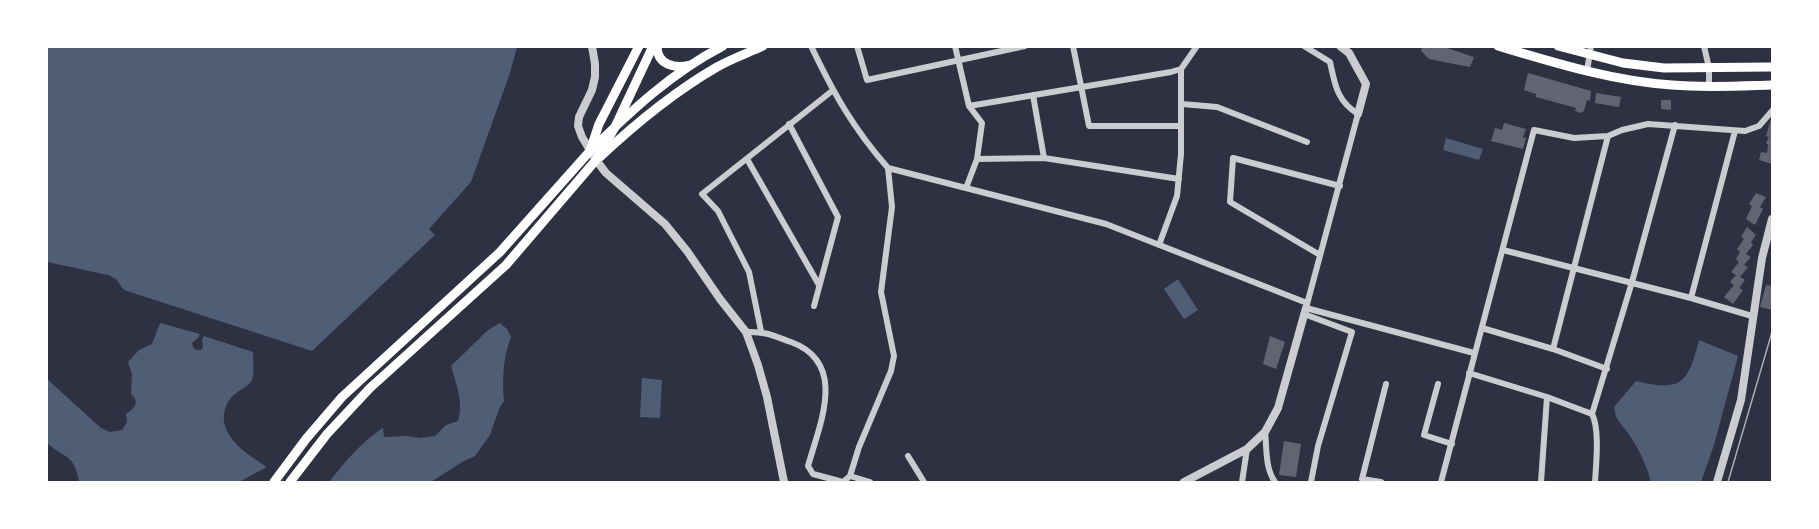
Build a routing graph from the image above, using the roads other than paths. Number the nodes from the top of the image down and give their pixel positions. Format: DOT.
graph roads {
  1 [pos="592,46"];
  2 [pos="639,46"];
  3 [pos="653,46"];
  4 [pos="657,46"];
  5 [pos="723,46"];
  6 [pos="763,46"];
  7 [pos="811,46"];
  8 [pos="857,46"];
  9 [pos="955,46"];
  10 [pos="1025,46"];
  11 [pos="1073,46"];
  12 [pos="1197,46"];
  13 [pos="1304,46"];
  14 [pos="1340,46"];
  15 [pos="1498,46"];
  16 [pos="1558,46"];
  17 [pos="1704,46"];
  18 [pos="1590,51"];
  19 [pos="958,62"];
  20 [pos="696,63"];
  21 [pos="1773,67"];
  22 [pos="1710,68"];
  23 [pos="1180,69"];
  24 [pos="1587,71"];
  25 [pos="1773,85"];
  26 [pos="1082,86"];
  27 [pos="1709,87"];
  28 [pos="832,91"];
  29 [pos="1033,95"];
  30 [pos="1182,104"];
  31 [pos="969,106"];
  32 [pos="1773,111"];
  33 [pos="1358,114"];
  34 [pos="789,124"];
  35 [pos="1181,126"];
  36 [pos="1675,126"];
  37 [pos="615,127"];
  38 [pos="1735,131"];
  39 [pos="1608,136"];
  40 [pos="1307,142"];
  41 [pos="590,151"];
  42 [pos="1044,158"];
  43 [pos="747,159"];
  44 [pos="977,159"];
  45 [pos="596,160"];
  46 [pos="888,168"];
  47 [pos="1179,178"];
  48 [pos="1340,186"];
  49 [pos="966,188"];
  50 [pos="1773,219"];
  51 [pos="1159,245"];
  52 [pos="1503,250"];
  53 [pos="1320,255"];
  54 [pos="1574,267"];
  55 [pos="1632,282"];
  56 [pos="819,285"];
  57 [pos="1691,298"];
  58 [pos="814,306"];
  59 [pos="1306,308"];
  60 [pos="1752,316"];
  61 [pos="1482,327"];
  62 [pos="761,331"];
  63 [pos="746,332"];
  64 [pos="1553,349"];
  65 [pos="1474,353"];
  66 [pos="1607,369"];
  67 [pos="1469,374"];
  68 [pos="1386,384"];
  69 [pos="1438,384"];
  70 [pos="1547,397"];
  71 [pos="1592,414"];
  72 [pos="1265,432"];
  73 [pos="1452,444"];
  74 [pos="1247,449"];
  75 [pos="908,456"];
  76 [pos="850,476"];
  77 [pos="274,483"];
  78 [pos="290,483"];
  79 [pos="784,483"];
  80 [pos="870,483"];
  81 [pos="924,483"];
  82 [pos="1184,483"];
  83 [pos="1242,483"];
  84 [pos="1275,483"];
  85 [pos="1311,483"];
  86 [pos="1381,483"];
  87 [pos="1441,483"];
  88 [pos="1541,483"];
  89 [pos="1595,483"];
  90 [pos="1717,483"];
  1 -- 41 [label="street"];
  2 -- 41 [label="main road"];
  3 -- 37 [label="main road"];
  4 -- 20 [label="main road"];
  5 -- 20 [label="main road"];
  6 -- 45 [label="main road"];
  7 -- 28 [label="street"];
  8 -- 19 [label="street"];
  9 -- 19 [label="street"];
  10 -- 19 [label="street"];
  11 -- 26 [label="street"];
  12 -- 23 [label="street"];
  13 -- 33 [label="street"];
  14 -- 33 [label="street"];
  15 -- 24 [label="main road"];
  16 -- 18 [label="main road"];
  17 -- 22 [label="street"];
  18 -- 22 [label="main road"];
  18 -- 24 [label="street"];
  19 -- 31 [label="street"];
  20 -- 37 [label="main road"];
  21 -- 22 [label="main road"];
  22 -- 27 [label="street"];
  23 -- 26 [label="street"];
  23 -- 30 [label="street"];
  24 -- 27 [label="main road"];
  25 -- 27 [label="main road"];
  26 -- 29 [label="street"];
  26 -- 35 [label="street"];
  28 -- 34 [label="street"];
  28 -- 46 [label="street"];
  29 -- 31 [label="street"];
  29 -- 42 [label="street"];
  30 -- 35 [label="street"];
  30 -- 40 [label="street"];
  31 -- 44 [label="street"];
  32 -- 38 [label="street"];
  33 -- 48 [label="street"];
  34 -- 43 [label="street"];
  34 -- 56 [label="street"];
  35 -- 47 [label="street"];
  36 -- 38 [label="street"];
  36 -- 39 [label="street"];
  36 -- 55 [label="street"];
  37 -- 41 [label="main road"];
  37 -- 45 [label="main road"];
  38 -- 57 [label="street"];
  39 -- 52 [label="street"];
  39 -- 54 [label="street"];
  41 -- 45 [label="street"];
  41 -- 77 [label="main road"];
  42 -- 44 [label="street"];
  42 -- 47 [label="street"];
  43 -- 56 [label="street"];
  43 -- 62 [label="street"];
  44 -- 49 [label="street"];
  45 -- 63 [label="street"];
  45 -- 78 [label="main road"];
  46 -- 49 [label="street"];
  46 -- 76 [label="street"];
  47 -- 51 [label="street"];
  48 -- 53 [label="street"];
  48 -- 53 [label="street"];
  49 -- 51 [label="street"];
  50 -- 60 [label="street"];
  51 -- 59 [label="street"];
  52 -- 54 [label="street"];
  52 -- 61 [label="street"];
  53 -- 59 [label="street"];
  54 -- 55 [label="street"];
  54 -- 64 [label="street"];
  55 -- 57 [label="street"];
  55 -- 66 [label="street"];
  56 -- 58 [label="street"];
  57 -- 60 [label="street"];
  59 -- 65 [label="street"];
  59 -- 72 [label="street"];
  59 -- 85 [label="street"];
  60 -- 90 [label="street"];
  61 -- 64 [label="street"];
  61 -- 65 [label="street"];
  62 -- 63 [label="street"];
  62 -- 76 [label="street"];
  63 -- 79 [label="street"];
  64 -- 66 [label="street"];
  65 -- 67 [label="street"];
  66 -- 71 [label="street"];
  67 -- 70 [label="street"];
  67 -- 73 [label="street"];
  68 -- 86 [label="street"];
  69 -- 73 [label="street"];
  70 -- 71 [label="street"];
  70 -- 88 [label="street"];
  71 -- 89 [label="street"];
  72 -- 74 [label="street"];
  72 -- 84 [label="street"];
  73 -- 87 [label="street"];
  74 -- 82 [label="street"];
  74 -- 83 [label="street"];
  75 -- 81 [label="street"];
  76 -- 80 [label="street"];
}
